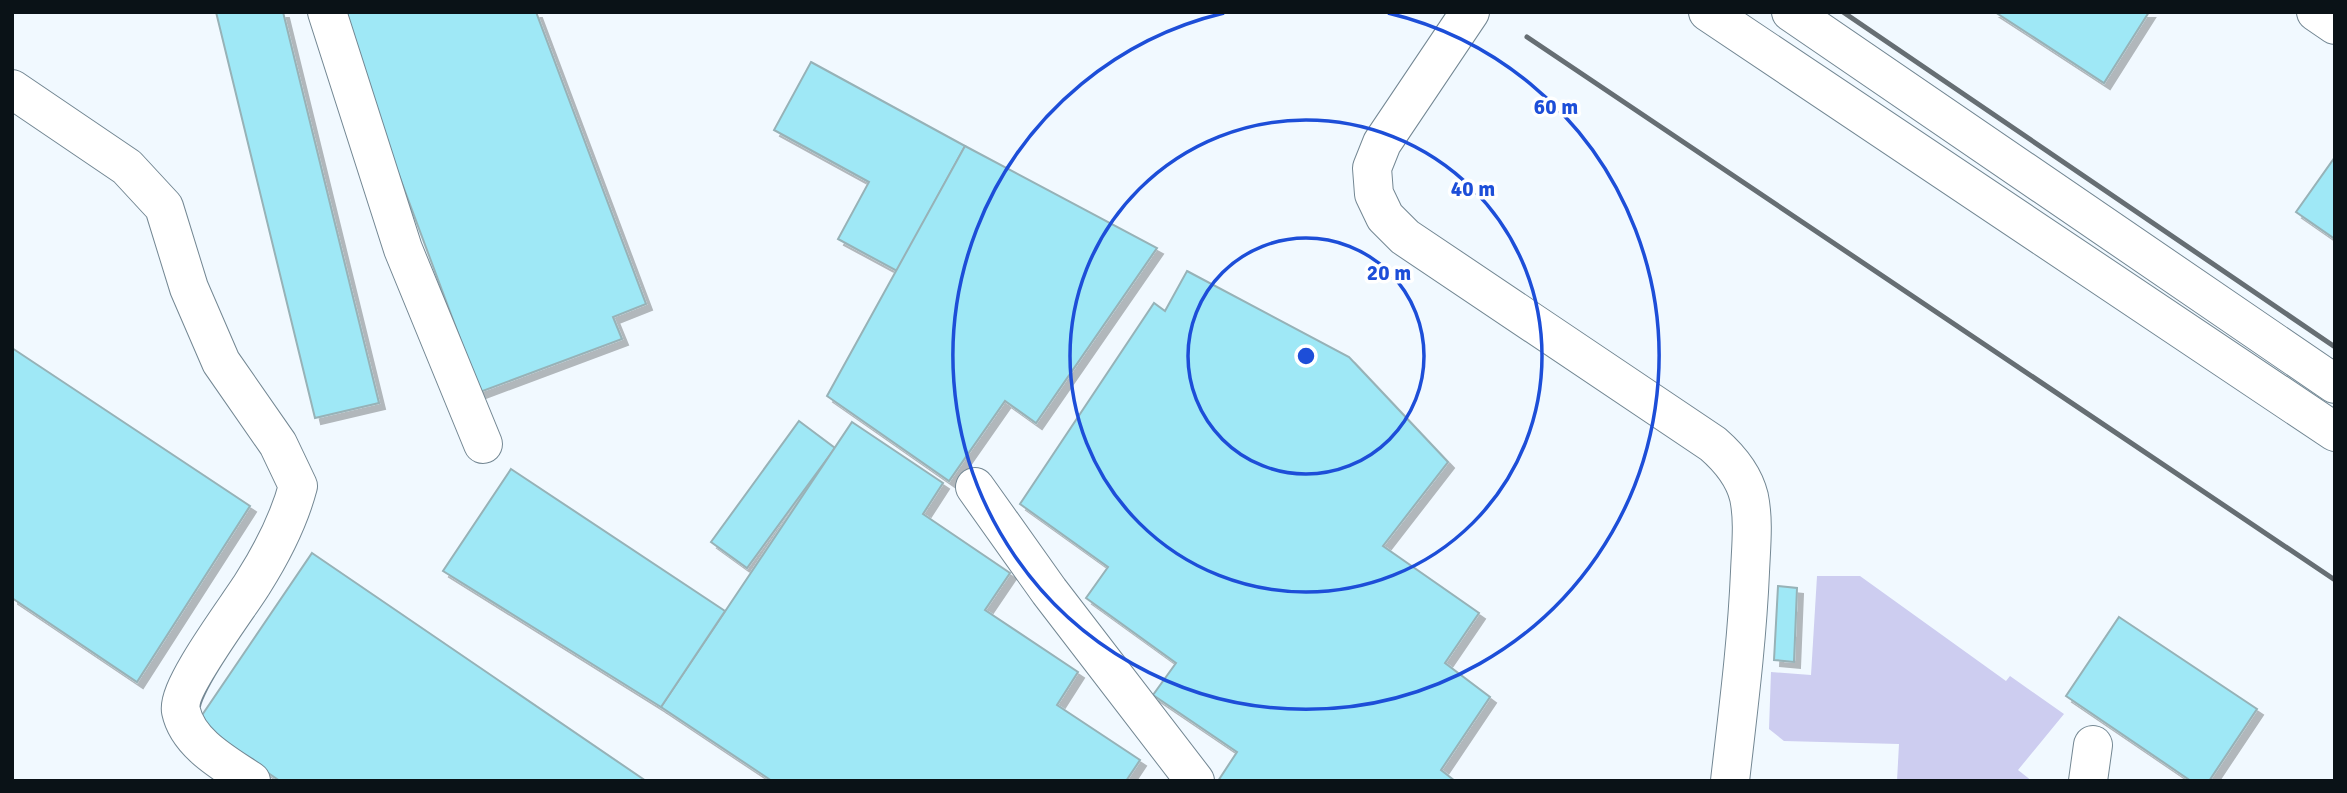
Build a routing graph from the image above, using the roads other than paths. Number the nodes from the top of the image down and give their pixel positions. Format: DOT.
graph roads {
  1 [pos="327,12"];
  2 [pos="1470,12"];
  3 [pos="1708,12"];
  4 [pos="1791,12"];
  5 [pos="2316,12"];
  6 [pos="2335,25"];
  7 [pos="12,89"];
  8 [pos="2335,384"];
  9 [pos="2335,432"];
  10 [pos="483,444"];
  11 [pos="975,487"];
  12 [pos="251,781"];
  13 [pos="1195,781"];
  14 [pos="1730,781"];
  1 -- 10 [label="street"];
  2 -- 14 [label="street"];
  3 -- 9 [label="street"];
  4 -- 8 [label="street"];
  5 -- 6 [label="street"];
  7 -- 12 [label="street"];
  11 -- 13 [label="street"];
}
